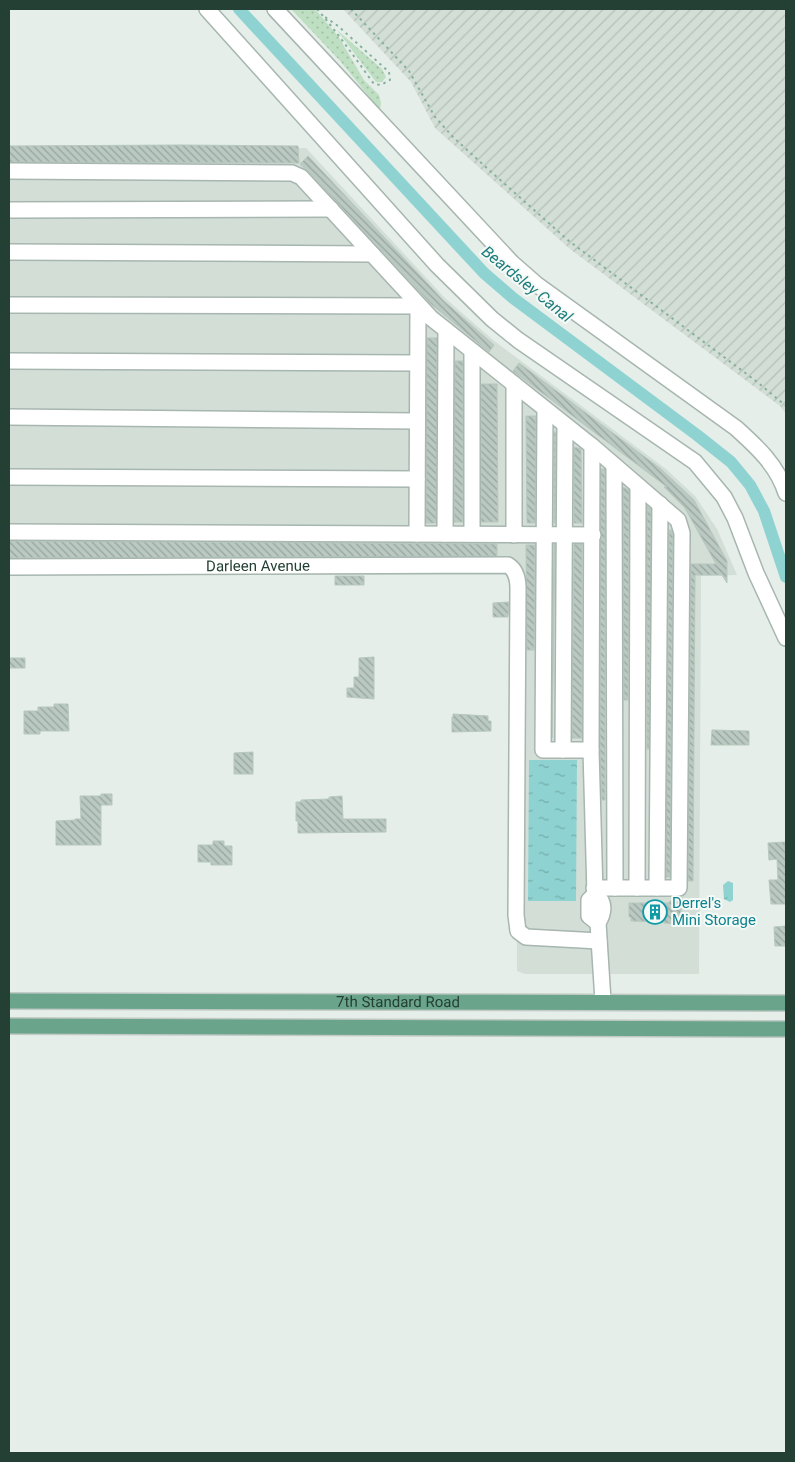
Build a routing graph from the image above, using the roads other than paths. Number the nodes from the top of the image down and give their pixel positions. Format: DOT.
graph roads {
  1 [pos="207,9"];
  2 [pos="275,9"];
  3 [pos="9,171"];
  4 [pos="331,209"];
  5 [pos="9,210"];
  6 [pos="9,252"];
  7 [pos="372,254"];
  8 [pos="9,304"];
  9 [pos="418,306"];
  10 [pos="446,330"];
  11 [pos="472,351"];
  12 [pos="9,361"];
  13 [pos="417,363"];
  14 [pos="514,384"];
  15 [pos="545,408"];
  16 [pos="9,417"];
  17 [pos="416,421"];
  18 [pos="565,425"];
  19 [pos="592,446"];
  20 [pos="614,465"];
  21 [pos="9,477"];
  22 [pos="416,479"];
  23 [pos="638,486"];
  24 [pos="786,493"];
  25 [pos="660,504"];
  26 [pos="9,532"];
  27 [pos="417,534"];
  28 [pos="445,534"];
  29 [pos="472,534"];
  30 [pos="514,535"];
  31 [pos="544,535"];
  32 [pos="564,535"];
  33 [pos="593,535"];
  34 [pos="9,567"];
  35 [pos="786,638"];
  36 [pos="563,750"];
  37 [pos="591,750"];
  38 [pos="615,888"];
  39 [pos="638,888"];
  40 [pos="657,888"];
  41 [pos="595,891"];
  42 [pos="599,941"];
  43 [pos="9,1001"];
  44 [pos="603,1002"];
  45 [pos="786,1002"];
  46 [pos="9,1026"];
  47 [pos="786,1029"];
  1 -- 35 [label="street"];
  2 -- 24 [label="street"];
  3 -- 4 [label="street"];
  4 -- 5 [label="street"];
  4 -- 7 [label="street"];
  6 -- 7 [label="street"];
  7 -- 9 [label="street"];
  8 -- 9 [label="street"];
  9 -- 10 [label="street"];
  9 -- 13 [label="street"];
  10 -- 11 [label="street"];
  10 -- 28 [label="street"];
  11 -- 14 [label="street"];
  11 -- 29 [label="street"];
  12 -- 13 [label="street"];
  13 -- 17 [label="street"];
  14 -- 15 [label="street"];
  14 -- 30 [label="street"];
  15 -- 18 [label="street"];
  15 -- 31 [label="street"];
  16 -- 17 [label="street"];
  17 -- 22 [label="street"];
  18 -- 19 [label="street"];
  18 -- 32 [label="street"];
  19 -- 20 [label="street"];
  19 -- 33 [label="street"];
  20 -- 23 [label="street"];
  20 -- 38 [label="street"];
  21 -- 22 [label="street"];
  22 -- 27 [label="street"];
  23 -- 25 [label="street"];
  23 -- 39 [label="street"];
  25 -- 40 [label="street"];
  25 -- 40 [label="street"];
  26 -- 27 [label="street"];
  27 -- 28 [label="street"];
  28 -- 29 [label="street"];
  29 -- 30 [label="street"];
  30 -- 31 [label="street"];
  31 -- 32 [label="street"];
  31 -- 36 [label="street"];
  32 -- 33 [label="street"];
  32 -- 36 [label="street"];
  33 -- 37 [label="street"];
  34 -- 42 [label="street, Darleen Avenue"];
  36 -- 37 [label="street"];
  37 -- 41 [label="street"];
  38 -- 39 [label="street"];
  38 -- 41 [label="street"];
  39 -- 40 [label="street"];
  41 -- 42 [label="street"];
  42 -- 44 [label="street"];
  43 -- 44 [label="main road, 7th Standard Road"];
  44 -- 45 [label="main road, 7th Standard Road"];
  46 -- 47 [label="main road, 7th Standard Road"];
}
